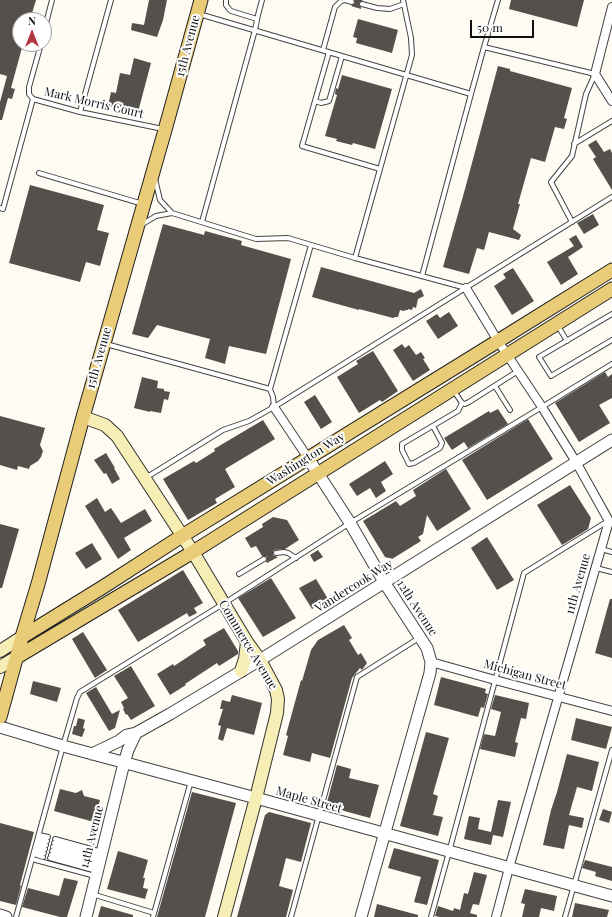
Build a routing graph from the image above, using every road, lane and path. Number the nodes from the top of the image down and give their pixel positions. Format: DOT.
graph roads {
  1 [pos="52,0"];
  2 [pos="111,0"];
  3 [pos="201,0"];
  4 [pos="226,0"];
  5 [pos="262,0"];
  6 [pos="498,0"];
  7 [pos="352,2"];
  8 [pos="403,2"];
  9 [pos="362,4"];
  10 [pos="612,7"];
  11 [pos="49,12"];
  12 [pos="197,13"];
  13 [pos="257,19"];
  14 [pos="255,30"];
  15 [pos="484,47"];
  16 [pos="323,50"];
  17 [pos="38,52"];
  18 [pos="328,52"];
  19 [pos="342,56"];
  20 [pos="595,74"];
  21 [pos="407,75"];
  22 [pos="471,94"];
  23 [pos="34,99"];
  24 [pos="315,101"];
  25 [pos="612,101"];
  26 [pos="80,112"];
  27 [pos="612,121"];
  28 [pos="165,130"];
  29 [pos="574,144"];
  30 [pos="380,169"];
  31 [pos="153,171"];
  32 [pos="39,173"];
  33 [pos="612,197"];
  34 [pos="143,204"];
  35 [pos="0,208"];
  36 [pos="172,213"];
  37 [pos="202,222"];
  38 [pos="572,222"];
  39 [pos="136,228"];
  40 [pos="311,245"];
  41 [pos="355,258"];
  42 [pos="612,270"];
  43 [pos="422,276"];
  44 [pos="466,288"];
  45 [pos="612,289"];
  46 [pos="612,314"];
  47 [pos="557,324"];
  48 [pos="612,340"];
  49 [pos="498,341"];
  50 [pos="567,341"];
  51 [pos="104,343"];
  52 [pos="507,355"];
  53 [pos="612,364"];
  54 [pos="518,371"];
  55 [pos="495,386"];
  56 [pos="270,389"];
  57 [pos="452,389"];
  58 [pos="462,404"];
  59 [pos="274,407"];
  60 [pos="542,407"];
  61 [pos="510,410"];
  62 [pos="83,417"];
  63 [pos="433,426"];
  64 [pos="612,440"];
  65 [pos="308,458"];
  66 [pos="576,462"];
  67 [pos="318,474"];
  68 [pos="144,478"];
  69 [pos="611,521"];
  70 [pos="350,523"];
  71 [pos="182,536"];
  72 [pos="601,549"];
  73 [pos="193,552"];
  74 [pos="612,552"];
  75 [pos="276,553"];
  76 [pos="296,558"];
  77 [pos="264,559"];
  78 [pos="595,568"];
  79 [pos="612,572"];
  80 [pos="239,574"];
  81 [pos="384,582"];
  82 [pos="223,604"];
  83 [pos="22,637"];
  84 [pos="421,637"];
  85 [pos="246,642"];
  86 [pos="0,651"];
  87 [pos="16,657"];
  88 [pos="260,660"];
  89 [pos="431,662"];
  90 [pos="0,667"];
  91 [pos="241,671"];
  92 [pos="494,680"];
  93 [pos="558,697"];
  94 [pos="612,712"];
  95 [pos="0,717"];
  96 [pos="0,727"];
  97 [pos="136,732"];
  98 [pos="63,746"];
  99 [pos="612,750"];
  100 [pos="92,754"];
  101 [pos="124,763"];
  102 [pos="191,781"];
  103 [pos="256,798"];
  104 [pos="319,816"];
  105 [pos="384,834"];
  106 [pos="36,847"];
  107 [pos="45,847"];
  108 [pos="52,849"];
  109 [pos="449,852"];
  110 [pos="99,864"];
  111 [pos="509,868"];
  112 [pos="574,886"];
  113 [pos="91,894"];
  114 [pos="612,896"];
  115 [pos="0,915"];
  116 [pos="154,915"];
  117 [pos="6,917"];
  118 [pos="16,917"];
  119 [pos="86,917"];
  120 [pos="224,917"];
  121 [pos="291,917"];
  122 [pos="361,917"];
  123 [pos="431,917"];
  124 [pos="496,917"];
  125 [pos="565,917"];
  1 -- 11 [label="lane"];
  2 -- 26 [label="lane"];
  3 -- 12 [label="main road, 15th Avenue"];
  4 -- 13 [label="lane"];
  5 -- 13 [label="lane"];
  6 -- 15 [label="lane"];
  7 -- 16 [label="lane"];
  8 -- 9 [label="lane"];
  8 -- 21 [label="lane"];
  10 -- 20 [label="street"];
  12 -- 14 [label="lane"];
  12 -- 28 [label="main road, 15th Avenue"];
  13 -- 14 [label="lane"];
  14 -- 16 [label="lane"];
  14 -- 37 [label="lane"];
  15 -- 20 [label="lane"];
  15 -- 22 [label="lane"];
  16 -- 18 [label="lane"];
  17 -- 23 [label="lane, Mark Morris Court"];
  18 -- 19 [label="lane"];
  18 -- 24 [label="lane"];
  19 -- 21 [label="lane"];
  19 -- 24 [label="lane"];
  20 -- 25 [label="street"];
  20 -- 29 [label="lane"];
  21 -- 22 [label="lane"];
  21 -- 30 [label="lane"];
  22 -- 43 [label="lane"];
  23 -- 26 [label="lane, Mark Morris Court"];
  23 -- 35 [label="lane"];
  24 -- 30 [label="lane"];
  26 -- 28 [label="lane, Mark Morris Court"];
  27 -- 29 [label="lane"];
  28 -- 31 [label="main road, 15th Avenue"];
  29 -- 38 [label="lane"];
  30 -- 41 [label="lane"];
  31 -- 34 [label="main road, 15th Avenue"];
  31 -- 36 [label="lane"];
  32 -- 34 [label="lane"];
  33 -- 38 [label="lane"];
  34 -- 39 [label="main road, 15th Avenue"];
  36 -- 37 [label="lane"];
  36 -- 39 [label="lane"];
  37 -- 40 [label="lane"];
  38 -- 44 [label="lane"];
  39 -- 51 [label="main road, 15th Avenue"];
  40 -- 41 [label="lane"];
  40 -- 56 [label="lane"];
  41 -- 43 [label="lane"];
  42 -- 49 [label="main road, Washington Way"];
  43 -- 44 [label="lane"];
  44 -- 49 [label="street"];
  44 -- 59 [label="lane"];
  45 -- 47 [label="main road, Washington Way"];
  46 -- 50 [label="lane"];
  47 -- 50 [label="lane"];
  47 -- 52 [label="main road, Washington Way"];
  48 -- 50 [label="lane"];
  49 -- 52 [label="street"];
  49 -- 65 [label="main road, Washington Way"];
  51 -- 56 [label="lane"];
  51 -- 62 [label="main road, 15th Avenue"];
  52 -- 54 [label="street"];
  52 -- 57 [label="main road, Washington Way"];
  53 -- 60 [label="lane"];
  54 -- 55 [label="lane"];
  54 -- 60 [label="street"];
  55 -- 58 [label="lane"];
  55 -- 61 [label="lane"];
  56 -- 59 [label="lane"];
  57 -- 58 [label="lane"];
  57 -- 67 [label="main road, Washington Way"];
  58 -- 63 [label="lane"];
  59 -- 65 [label="street, 12th Avenue"];
  59 -- 68 [label="lane"];
  60 -- 66 [label="street"];
  60 -- 70 [label="lane"];
  62 -- 68 [label="main road, Commerce Avenue"];
  62 -- 83 [label="main road, 15th Avenue"];
  63 -- 63 [label="lane"];
  64 -- 66 [label="street, Vandercook Way"];
  65 -- 67 [label="street, 12th Avenue"];
  65 -- 71 [label="main road, Washington Way"];
  66 -- 69 [label="street"];
  66 -- 81 [label="street, Vandercook Way"];
  67 -- 70 [label="street, 12th Avenue"];
  67 -- 73 [label="main road, Washington Way"];
  68 -- 71 [label="main road, Commerce Avenue"];
  69 -- 72 [label="street, 11th Avenue"];
  69 -- 92 [label="lane"];
  70 -- 76 [label="lane"];
  70 -- 81 [label="street, 12th Avenue"];
  71 -- 73 [label="main road, Commerce Avenue"];
  71 -- 83 [label="main road, Washington Way"];
  72 -- 74 [label="lane"];
  72 -- 78 [label="street, 11th Avenue"];
  73 -- 82 [label="main road, Commerce Avenue"];
  73 -- 87 [label="main road, Washington Way"];
  75 -- 76 [label="lane"];
  76 -- 82 [label="lane"];
  77 -- 80 [label="lane"];
  78 -- 79 [label="lane"];
  78 -- 93 [label="street, 11th Avenue"];
  81 -- 84 [label="street, 12th Avenue"];
  81 -- 88 [label="street, Vandercook Way"];
  82 -- 85 [label="main road, Commerce Avenue"];
  82 -- 98 [label="lane"];
  83 -- 86 [label="main road, Washington Way"];
  83 -- 87 [label="main road, 15th Avenue"];
  84 -- 89 [label="street, 12th Avenue"];
  84 -- 104 [label="lane"];
  85 -- 88 [label="main road, Commerce Avenue"];
  85 -- 91 [label="main road"];
  87 -- 90 [label="main road, Washington Way"];
  87 -- 95 [label="main road, 15th Avenue"];
  88 -- 91 [label="street, Vandercook Way"];
  88 -- 103 [label="main road, Commerce Avenue"];
  89 -- 92 [label="street, Michigan Street"];
  89 -- 105 [label="street, 12th Avenue"];
  91 -- 97 [label="street, Vandercook Way"];
  92 -- 93 [label="street, Michigan Street"];
  92 -- 109 [label="lane"];
  93 -- 94 [label="street, Michigan Street"];
  93 -- 111 [label="street, 11th Avenue"];
  96 -- 98 [label="street, Maple Street"];
  97 -- 100 [label="street, Vandercook Way"];
  97 -- 101 [label="street"];
  98 -- 100 [label="street, Maple Street"];
  98 -- 106 [label="lane"];
  99 -- 112 [label="lane"];
  100 -- 101 [label="street, Maple Street"];
  101 -- 102 [label="street, Maple Street"];
  101 -- 110 [label="street, 14th Avenue"];
  102 -- 103 [label="street, Maple Street"];
  102 -- 116 [label="lane"];
  103 -- 104 [label="street, Maple Street"];
  103 -- 120 [label="main road, Commerce Avenue"];
  104 -- 105 [label="street, Maple Street"];
  104 -- 121 [label="lane"];
  105 -- 109 [label="street, Maple Street"];
  105 -- 122 [label="street, 12th Avenue"];
  106 -- 107 [label="lane"];
  106 -- 107 [label="lane"];
  106 -- 107 [label="lane"];
  106 -- 110 [label="lane"];
  106 -- 118 [label="lane"];
  108 -- 110 [label="lane"];
  108 -- 110 [label="lane"];
  108 -- 110 [label="lane"];
  109 -- 111 [label="street, Maple Street"];
  109 -- 123 [label="lane"];
  110 -- 113 [label="street, 14th Avenue"];
  111 -- 112 [label="street, Maple Street"];
  111 -- 124 [label="street, 11th Avenue"];
  112 -- 114 [label="street, Maple Street"];
  112 -- 125 [label="lane"];
  113 -- 116 [label="lane"];
  113 -- 119 [label="street, 14th Avenue"];
  115 -- 117 [label="street"];
}
